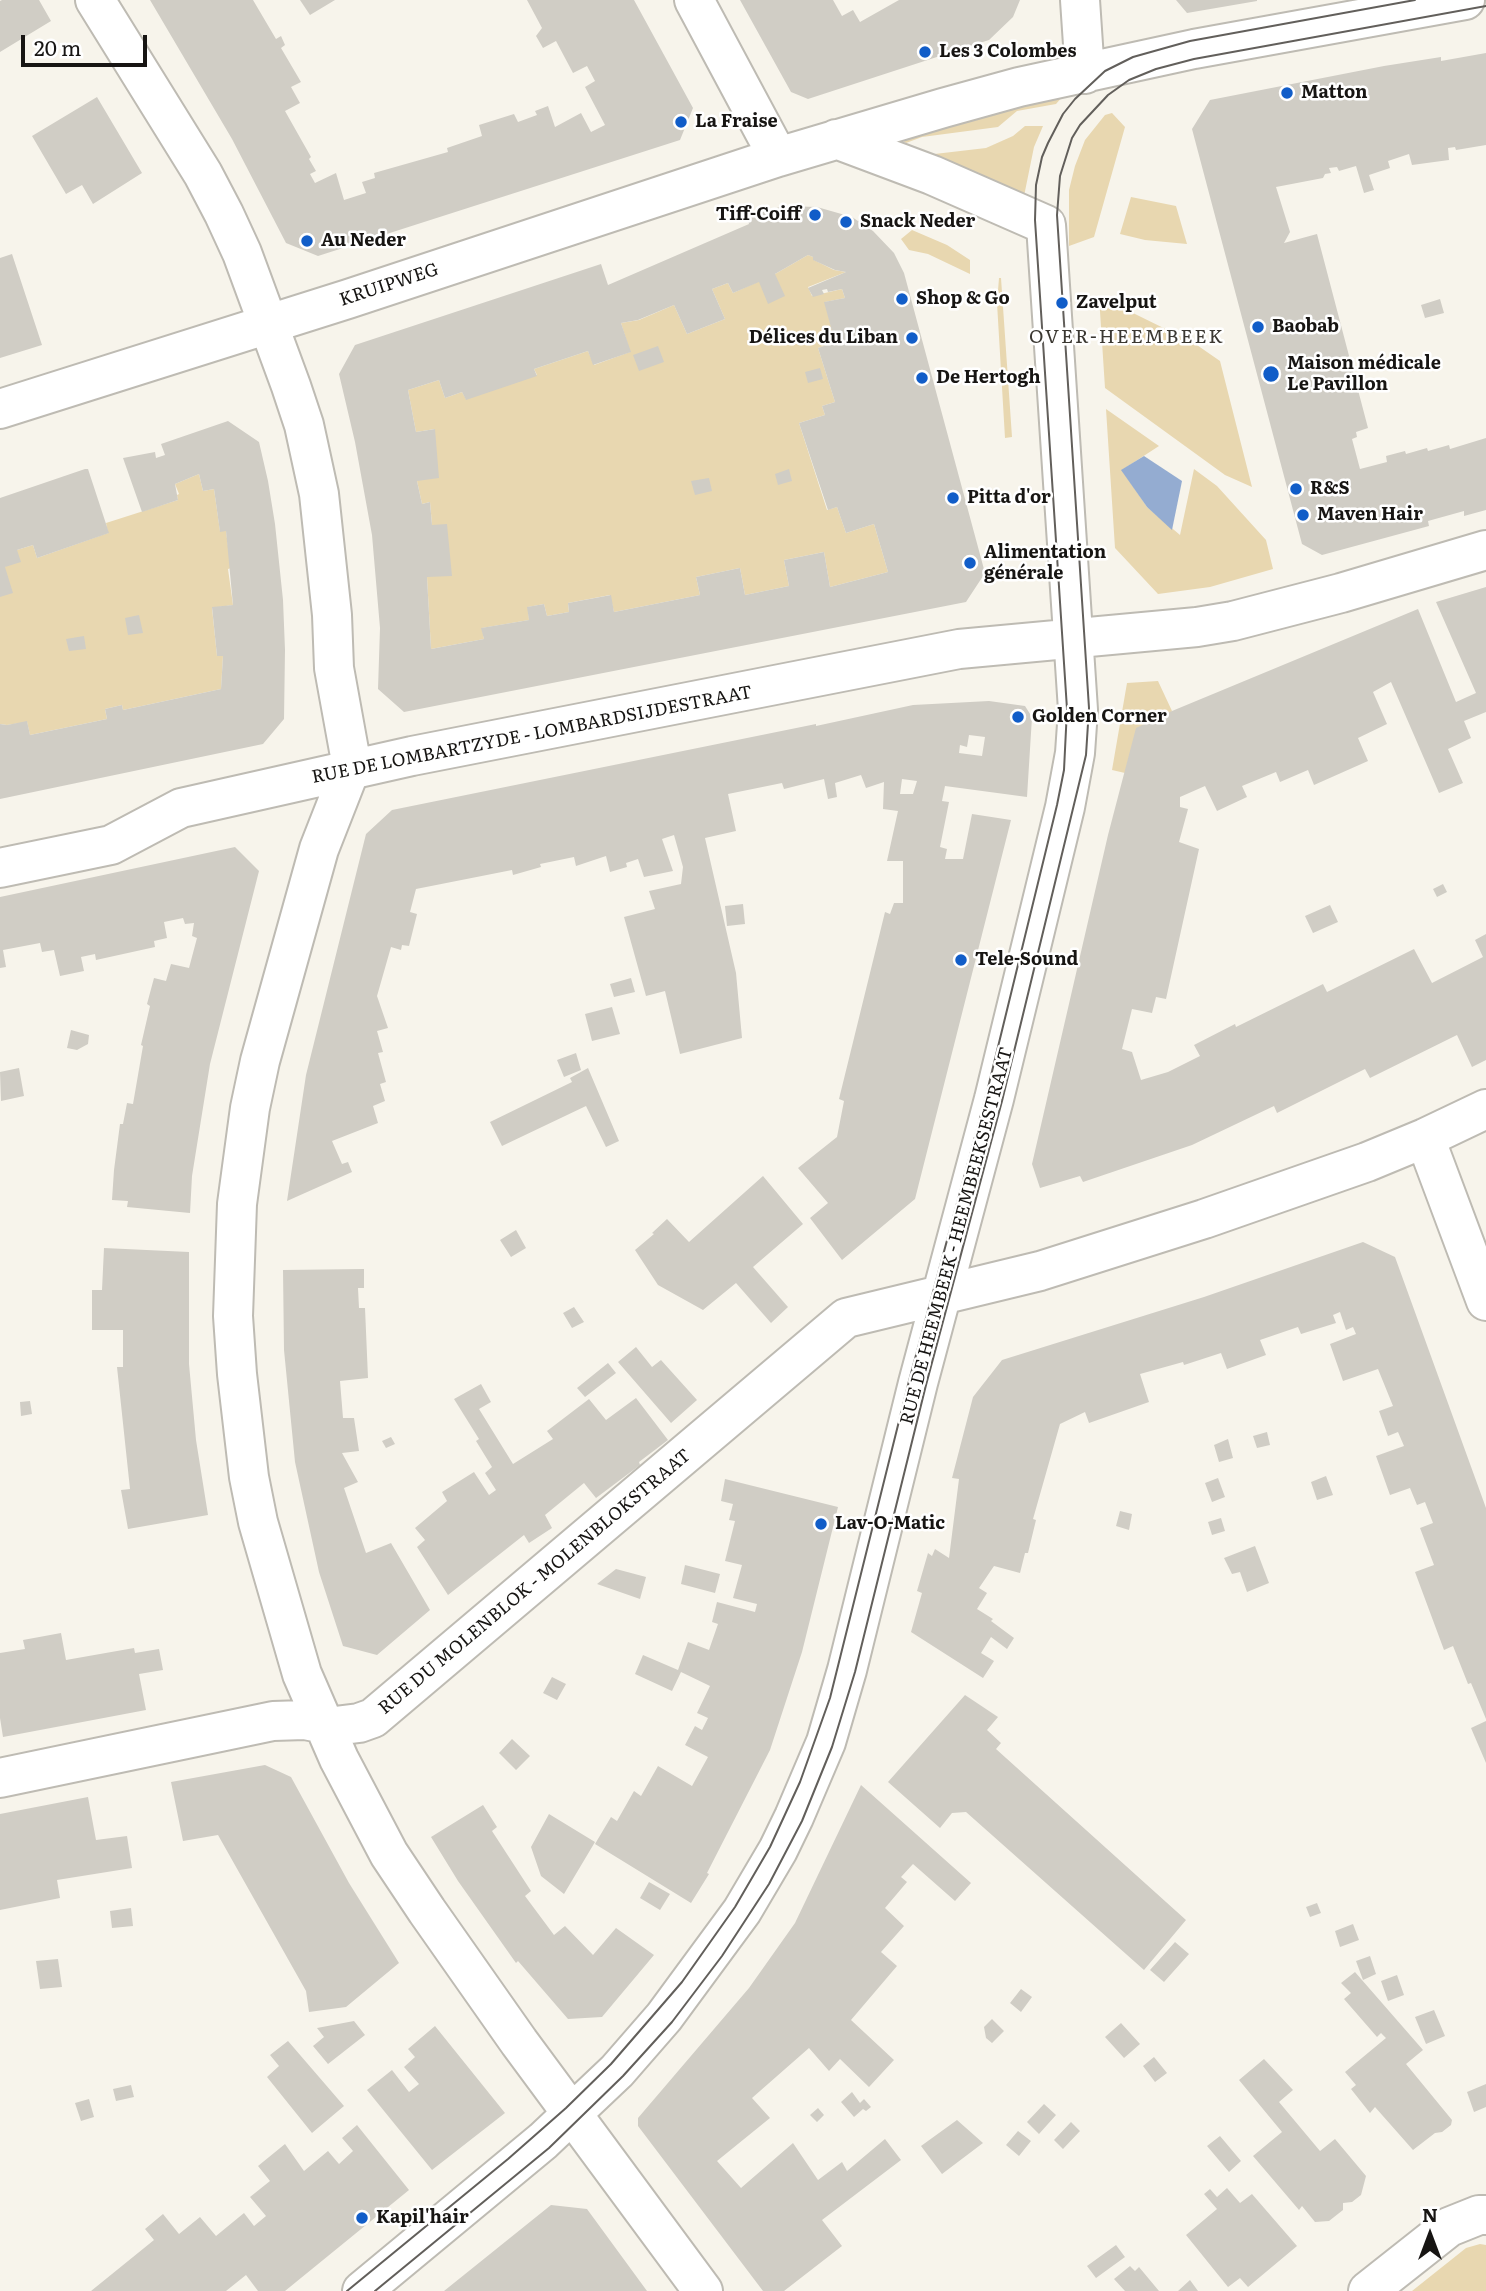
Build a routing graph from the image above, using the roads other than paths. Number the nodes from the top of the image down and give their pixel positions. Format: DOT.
graph roads {
  1 [pos="95,0"];
  2 [pos="694,0"];
  3 [pos="1080,0"];
  4 [pos="1465,0"];
  5 [pos="1085,74"];
  6 [pos="836,139"];
  7 [pos="778,157"];
  8 [pos="268,325"];
  9 [pos="0,409"];
  10 [pos="1486,550"];
  11 [pos="1073,639"];
  12 [pos="350,770"];
  13 [pos="0,868"];
  14 [pos="1486,1109"];
  15 [pos="1425,1139"];
  16 [pos="943,1294"];
  17 [pos="1486,1301"];
  18 [pos="323,1724"];
  19 [pos="0,1778"];
  20 [pos="572,2115"];
  21 [pos="1486,2215"];
  22 [pos="362,2291"];
  23 [pos="703,2291"];
  24 [pos="1368,2291"];
  1 -- 8 [label="street"];
  2 -- 7 [label="street"];
  3 -- 5 [label="street"];
  4 -- 5 [label="street, KRUIPWEG"];
  5 -- 6 [label="street, KRUIPWEG"];
  6 -- 7 [label="street, KRUIPWEG"];
  6 -- 11 [label="street, RUE DE HEEMBEEK - HEEMBEEKSESTRAAT"];
  7 -- 8 [label="street, KRUIPWEG"];
  8 -- 9 [label="street, KRUIPWEG"];
  8 -- 12 [label="street"];
  10 -- 11 [label="street, RUE DE LOMBARTZYDE - LOMBARDSIJDESTRAAT"];
  11 -- 12 [label="street, RUE DE LOMBARTZYDE - LOMBARDSIJDESTRAAT"];
  11 -- 16 [label="street, RUE DE HEEMBEEK - HEEMBEEKSESTRAAT"];
  12 -- 13 [label="street, RUE DE LOMBARTZYDE - LOMBARDSIJDESTRAAT"];
  12 -- 18 [label="street"];
  14 -- 15 [label="street, RUE DU MOLENBLOK - MOLENBLOKSTRAAT"];
  15 -- 16 [label="street, RUE DU MOLENBLOK - MOLENBLOKSTRAAT"];
  15 -- 17 [label="street"];
  16 -- 18 [label="street, RUE DU MOLENBLOK - MOLENBLOKSTRAAT"];
  16 -- 20 [label="street, RUE DE HEEMBEEK - HEEMBEEKSESTRAAT"];
  18 -- 19 [label="street, RUE DU MOLENBLOK - MOLENBLOKSTRAAT"];
  18 -- 20 [label="street"];
  20 -- 22 [label="street, RUE DE HEEMBEEK - HEEMBEEKSESTRAAT"];
  20 -- 23 [label="street"];
  21 -- 24 [label="street"];
}
